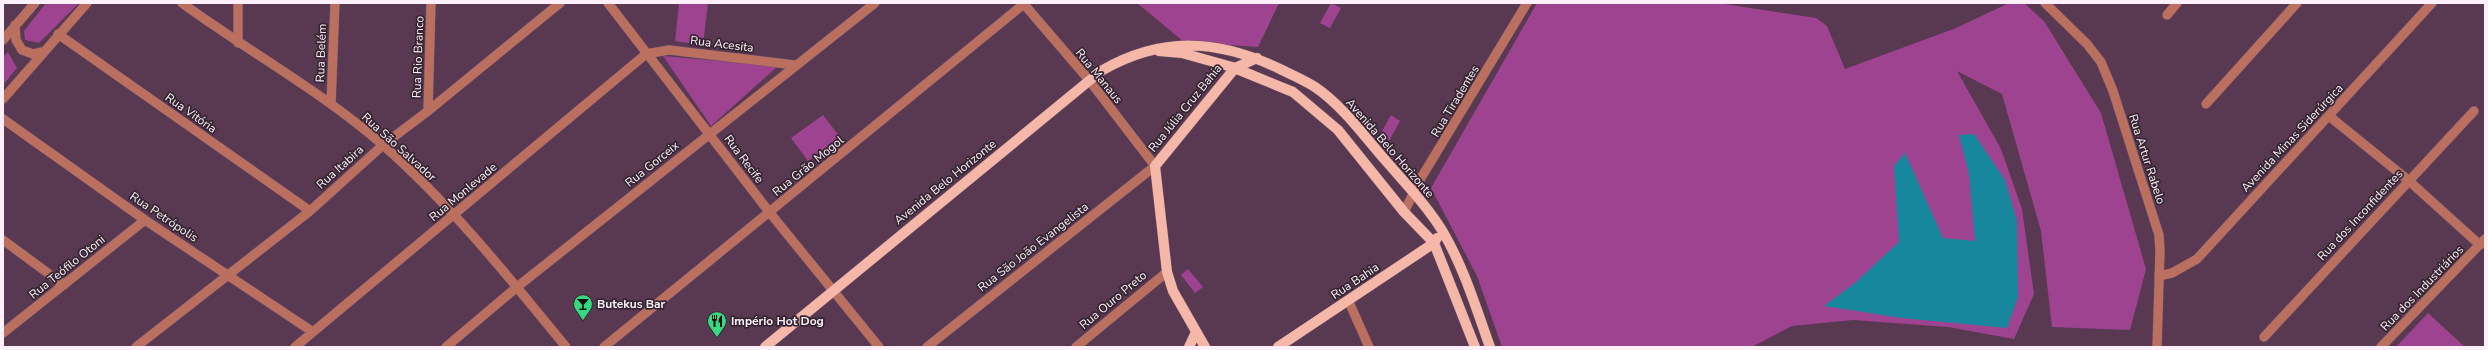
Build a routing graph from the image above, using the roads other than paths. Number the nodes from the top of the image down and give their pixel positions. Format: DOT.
graph roads {
  1 [pos="35,3"];
  2 [pos="87,3"];
  3 [pos="182,3"];
  4 [pos="238,3"];
  5 [pos="335,3"];
  6 [pos="432,3"];
  7 [pos="560,3"];
  8 [pos="608,3"];
  9 [pos="875,3"];
  10 [pos="1024,3"];
  11 [pos="1527,3"];
  12 [pos="2045,3"];
  13 [pos="2176,3"];
  14 [pos="2297,3"];
  15 [pos="2432,3"];
  16 [pos="2167,15"];
  17 [pos="15,25"];
  18 [pos="58,34"];
  19 [pos="3,40"];
  20 [pos="238,43"];
  21 [pos="1149,50"];
  22 [pos="42,52"];
  23 [pos="646,54"];
  24 [pos="1257,58"];
  25 [pos="795,65"];
  26 [pos="1235,68"];
  27 [pos="1089,80"];
  28 [pos="3,99"];
  29 [pos="331,104"];
  30 [pos="2206,104"];
  31 [pos="428,111"];
  32 [pos="2474,111"];
  33 [pos="2329,116"];
  34 [pos="3,119"];
  35 [pos="710,133"];
  36 [pos="383,145"];
  37 [pos="1155,166"];
  38 [pos="2408,180"];
  39 [pos="1414,194"];
  40 [pos="310,211"];
  41 [pos="1404,212"];
  42 [pos="770,213"];
  43 [pos="455,215"];
  44 [pos="145,220"];
  45 [pos="1442,231"];
  46 [pos="3,240"];
  47 [pos="2482,242"];
  48 [pos="1434,243"];
  49 [pos="1166,272"];
  50 [pos="227,275"];
  51 [pos="2159,276"];
  52 [pos="64,285"];
  53 [pos="517,287"];
  54 [pos="832,291"];
  55 [pos="1348,302"];
  56 [pos="313,332"];
  57 [pos="1196,332"];
  58 [pos="3,333"];
  59 [pos="2264,337"];
  60 [pos="136,347"];
  61 [pos="295,347"];
  62 [pos="446,347"];
  63 [pos="566,347"];
  64 [pos="604,347"];
  65 [pos="765,347"];
  66 [pos="879,347"];
  67 [pos="927,347"];
  68 [pos="1076,347"];
  69 [pos="1189,347"];
  70 [pos="1205,347"];
  71 [pos="1278,347"];
  72 [pos="1369,347"];
  73 [pos="1475,347"];
  74 [pos="1490,347"];
  75 [pos="2157,347"];
  76 [pos="2381,347"];
  1 -- 17 [label="street"];
  2 -- 18 [label="street"];
  3 -- 20 [label="street, Rua São Salvador"];
  4 -- 20 [label="street"];
  5 -- 29 [label="street, Rua Belém"];
  6 -- 31 [label="street, Rua Rio Branco"];
  7 -- 31 [label="street, Rua Itabira"];
  8 -- 23 [label="street, Rua Recife"];
  9 -- 25 [label="street, Rua Gorceix"];
  10 -- 27 [label="street, Rua Manaus"];
  10 -- 42 [label="street, Rua Grão Mogol"];
  11 -- 39 [label="street, Rua Tiradentes"];
  12 -- 51 [label="street, Rua Artur Rabelo"];
  13 -- 16 [label="street"];
  14 -- 30 [label="street"];
  15 -- 33 [label="street, Avenida Minas Siderúrgica"];
  17 -- 19 [label="street"];
  17 -- 22 [label="street"];
  18 -- 22 [label="street"];
  18 -- 40 [label="street, Rua Vitória"];
  20 -- 29 [label="street, Rua São Salvador"];
  21 -- 24 [label="main road, Avenida Belo Horizonte"];
  21 -- 26 [label="main road, Avenida Belo Horizonte"];
  21 -- 27 [label="main road, Avenida Belo Horizonte"];
  22 -- 28 [label="street"];
  23 -- 25 [label="street, Rua Acesita"];
  23 -- 35 [label="street, Rua Recife"];
  23 -- 43 [label="street, Rua Monlevade"];
  24 -- 26 [label="main road, Rua Júlia Cruz Bahia"];
  24 -- 39 [label="main road, Avenida Belo Horizonte"];
  25 -- 35 [label="street, Rua Gorceix"];
  26 -- 37 [label="main road, Rua Júlia Cruz Bahia"];
  26 -- 41 [label="main road, Avenida Belo Horizonte"];
  27 -- 37 [label="street, Rua Manaus"];
  27 -- 54 [label="main road, Avenida Belo Horizonte"];
  29 -- 36 [label="street, Rua São Salvador"];
  31 -- 36 [label="street, Rua Itabira"];
  32 -- 38 [label="street, Rua dos Inconfidentes"];
  33 -- 38 [label="street"];
  33 -- 51 [label="street, Avenida Minas Siderúrgica"];
  34 -- 44 [label="street, Rua Petrópolis"];
  35 -- 42 [label="street, Rua Recife"];
  35 -- 53 [label="street, Rua Gorceix"];
  36 -- 40 [label="street, Rua Itabira"];
  36 -- 43 [label="street, Rua São Salvador"];
  37 -- 49 [label="main road, Rua Júlia Cruz Bahia"];
  37 -- 67 [label="street, Rua São João Evangelista"];
  38 -- 47 [label="street"];
  38 -- 59 [label="street, Rua dos Inconfidentes"];
  39 -- 41 [label="street, Rua Tiradentes"];
  39 -- 45 [label="main road, Avenida Belo Horizonte"];
  40 -- 50 [label="street, Rua Itabira"];
  41 -- 48 [label="main road, Avenida Belo Horizonte"];
  42 -- 54 [label="street, Rua Recife"];
  42 -- 64 [label="street, Rua Grão Mogol"];
  43 -- 53 [label="street, Rua São Salvador"];
  43 -- 56 [label="street, Rua Monlevade"];
  44 -- 50 [label="street, Rua Petrópolis"];
  44 -- 52 [label="street, Rua Teófilo Otoni"];
  45 -- 48 [label="main road, Rua Bahia"];
  45 -- 74 [label="main road, Avenida Belo Horizonte"];
  46 -- 52 [label="street"];
  47 -- 76 [label="street, Rua dos Industriários"];
  48 -- 55 [label="main road, Rua Bahia"];
  48 -- 73 [label="main road, Avenida Belo Horizonte"];
  49 -- 57 [label="main road, Rua Júlia Cruz Bahia"];
  49 -- 68 [label="street, Rua Ouro Preto"];
  50 -- 56 [label="street, Rua Petrópolis"];
  50 -- 60 [label="street, Rua Itabira"];
  51 -- 75 [label="street, Rua Artur Rabelo"];
  52 -- 58 [label="street, Rua Teófilo Otoni"];
  53 -- 62 [label="street, Rua Gorceix"];
  53 -- 63 [label="street, Rua São Salvador"];
  54 -- 65 [label="main road, Avenida Belo Horizonte"];
  54 -- 66 [label="street, Rua Recife"];
  55 -- 71 [label="main road, Rua Bahia"];
  55 -- 72 [label="street"];
  56 -- 61 [label="street, Rua Monlevade"];
  57 -- 69 [label="main road"];
  57 -- 70 [label="main road, Rua Júlia Cruz Bahia"];
}
